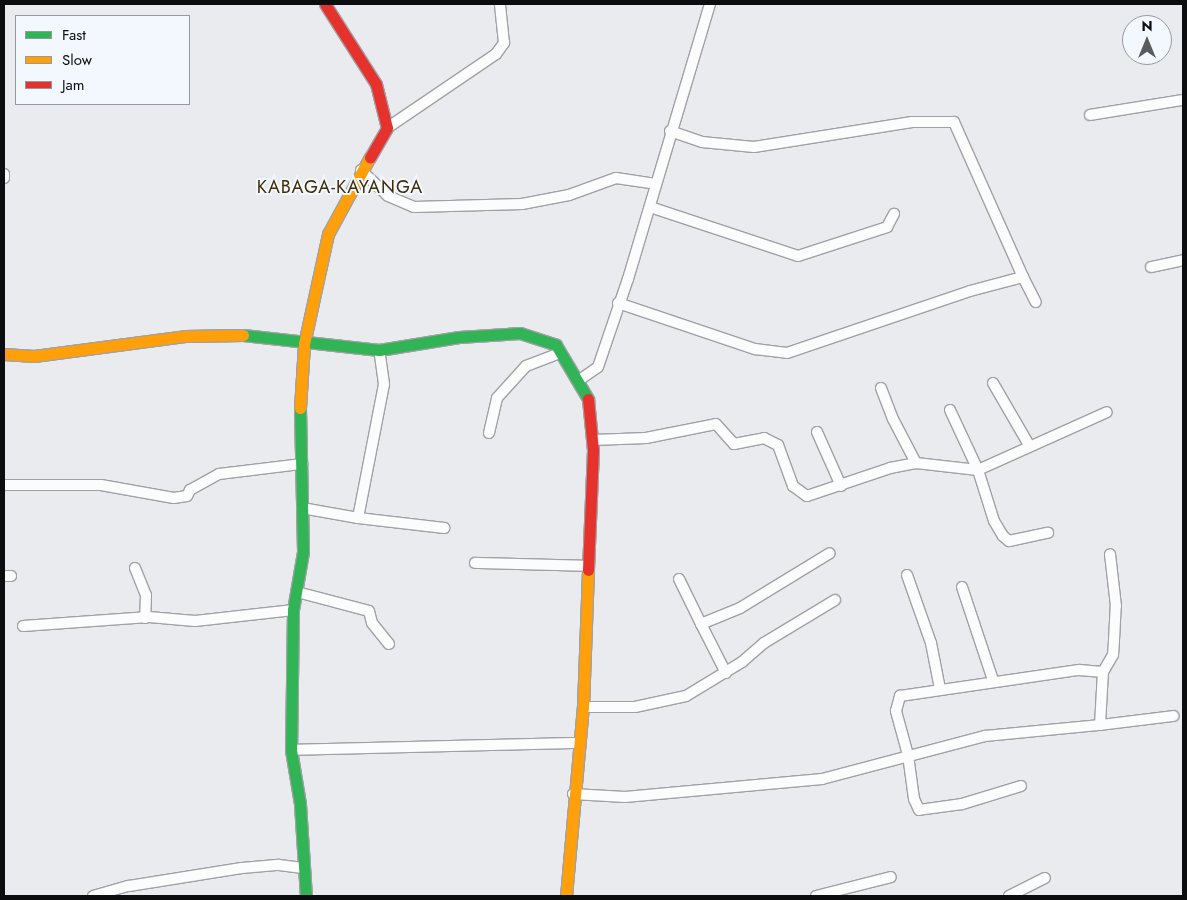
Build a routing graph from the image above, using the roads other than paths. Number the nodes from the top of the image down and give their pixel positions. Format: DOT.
graph roads {
  1 [pos="325,4"];
  2 [pos="500,4"];
  3 [pos="710,4"];
  4 [pos="1183,100"];
  5 [pos="1090,115"];
  6 [pos="386,128"];
  7 [pos="670,132"];
  8 [pos="361,170"];
  9 [pos="4,174"];
  10 [pos="4,178"];
  11 [pos="656,184"];
  12 [pos="650,207"];
  13 [pos="894,214"];
  14 [pos="1183,260"];
  15 [pos="1150,267"];
  16 [pos="1023,277"];
  17 [pos="1036,302"];
  18 [pos="618,303"];
  19 [pos="304,344"];
  20 [pos="380,350"];
  21 [pos="560,353"];
  22 [pos="4,354"];
  23 [pos="578,381"];
  24 [pos="993,382"];
  25 [pos="881,388"];
  26 [pos="950,410"];
  27 [pos="1107,412"];
  28 [pos="816,432"];
  29 [pos="489,433"];
  30 [pos="593,440"];
  31 [pos="1029,445"];
  32 [pos="916,463"];
  33 [pos="302,464"];
  34 [pos="978,470"];
  35 [pos="4,485"];
  36 [pos="841,486"];
  37 [pos="302,508"];
  38 [pos="358,518"];
  39 [pos="444,528"];
  40 [pos="1048,534"];
  41 [pos="830,553"];
  42 [pos="1110,554"];
  43 [pos="475,563"];
  44 [pos="589,566"];
  45 [pos="135,568"];
  46 [pos="907,574"];
  47 [pos="679,579"];
  48 [pos="962,587"];
  49 [pos="298,592"];
  50 [pos="835,600"];
  51 [pos="293,610"];
  52 [pos="145,618"];
  53 [pos="701,624"];
  54 [pos="23,626"];
  55 [pos="389,644"];
  56 [pos="1103,672"];
  57 [pos="726,673"];
  58 [pos="992,680"];
  59 [pos="940,689"];
  60 [pos="583,707"];
  61 [pos="1173,716"];
  62 [pos="1100,725"];
  63 [pos="578,743"];
  64 [pos="291,750"];
  65 [pos="908,755"];
  66 [pos="1021,786"];
  67 [pos="573,794"];
  68 [pos="305,868"];
  69 [pos="891,877"];
  70 [pos="1045,878"];
  71 [pos="93,896"];
  72 [pos="306,896"];
  73 [pos="566,896"];
  74 [pos="816,896"];
  75 [pos="1010,896"];
  1 -- 6 [label="street"];
  2 -- 6 [label="street"];
  3 -- 7 [label="street"];
  4 -- 5 [label="street"];
  6 -- 8 [label="street"];
  7 -- 11 [label="street"];
  7 -- 16 [label="street"];
  8 -- 11 [label="street"];
  8 -- 19 [label="street"];
  9 -- 10 [label="street"];
  11 -- 12 [label="street"];
  12 -- 13 [label="street"];
  12 -- 18 [label="street"];
  14 -- 15 [label="street"];
  16 -- 17 [label="street"];
  16 -- 18 [label="street"];
  18 -- 23 [label="street"];
  19 -- 20 [label="street"];
  19 -- 22 [label="street"];
  19 -- 33 [label="street"];
  20 -- 21 [label="street"];
  20 -- 38 [label="street"];
  21 -- 23 [label="street"];
  21 -- 29 [label="street"];
  23 -- 30 [label="street"];
  24 -- 31 [label="street"];
  25 -- 32 [label="street"];
  26 -- 34 [label="street"];
  27 -- 31 [label="street"];
  28 -- 36 [label="street"];
  30 -- 36 [label="street"];
  30 -- 44 [label="street"];
  31 -- 34 [label="street"];
  32 -- 34 [label="street"];
  32 -- 36 [label="street"];
  33 -- 35 [label="street"];
  33 -- 37 [label="street"];
  34 -- 40 [label="street"];
  37 -- 38 [label="street"];
  37 -- 49 [label="street"];
  38 -- 39 [label="street"];
  41 -- 53 [label="street"];
  42 -- 56 [label="street"];
  43 -- 44 [label="street"];
  44 -- 60 [label="street"];
  45 -- 52 [label="street"];
  46 -- 59 [label="street"];
  47 -- 53 [label="street"];
  48 -- 58 [label="street"];
  49 -- 51 [label="street"];
  49 -- 55 [label="street"];
  50 -- 57 [label="street"];
  51 -- 52 [label="street"];
  51 -- 64 [label="street"];
  52 -- 54 [label="street"];
  53 -- 57 [label="street"];
  56 -- 58 [label="street"];
  56 -- 62 [label="street"];
  57 -- 60 [label="street"];
  58 -- 59 [label="street"];
  59 -- 65 [label="street"];
  60 -- 63 [label="street"];
  61 -- 62 [label="street"];
  62 -- 65 [label="street"];
  63 -- 64 [label="street"];
  63 -- 67 [label="street"];
  64 -- 68 [label="street"];
  65 -- 66 [label="street"];
  65 -- 67 [label="street"];
  67 -- 73 [label="street"];
  68 -- 71 [label="street"];
  68 -- 72 [label="street"];
  69 -- 74 [label="street"];
  70 -- 75 [label="street"];
}
